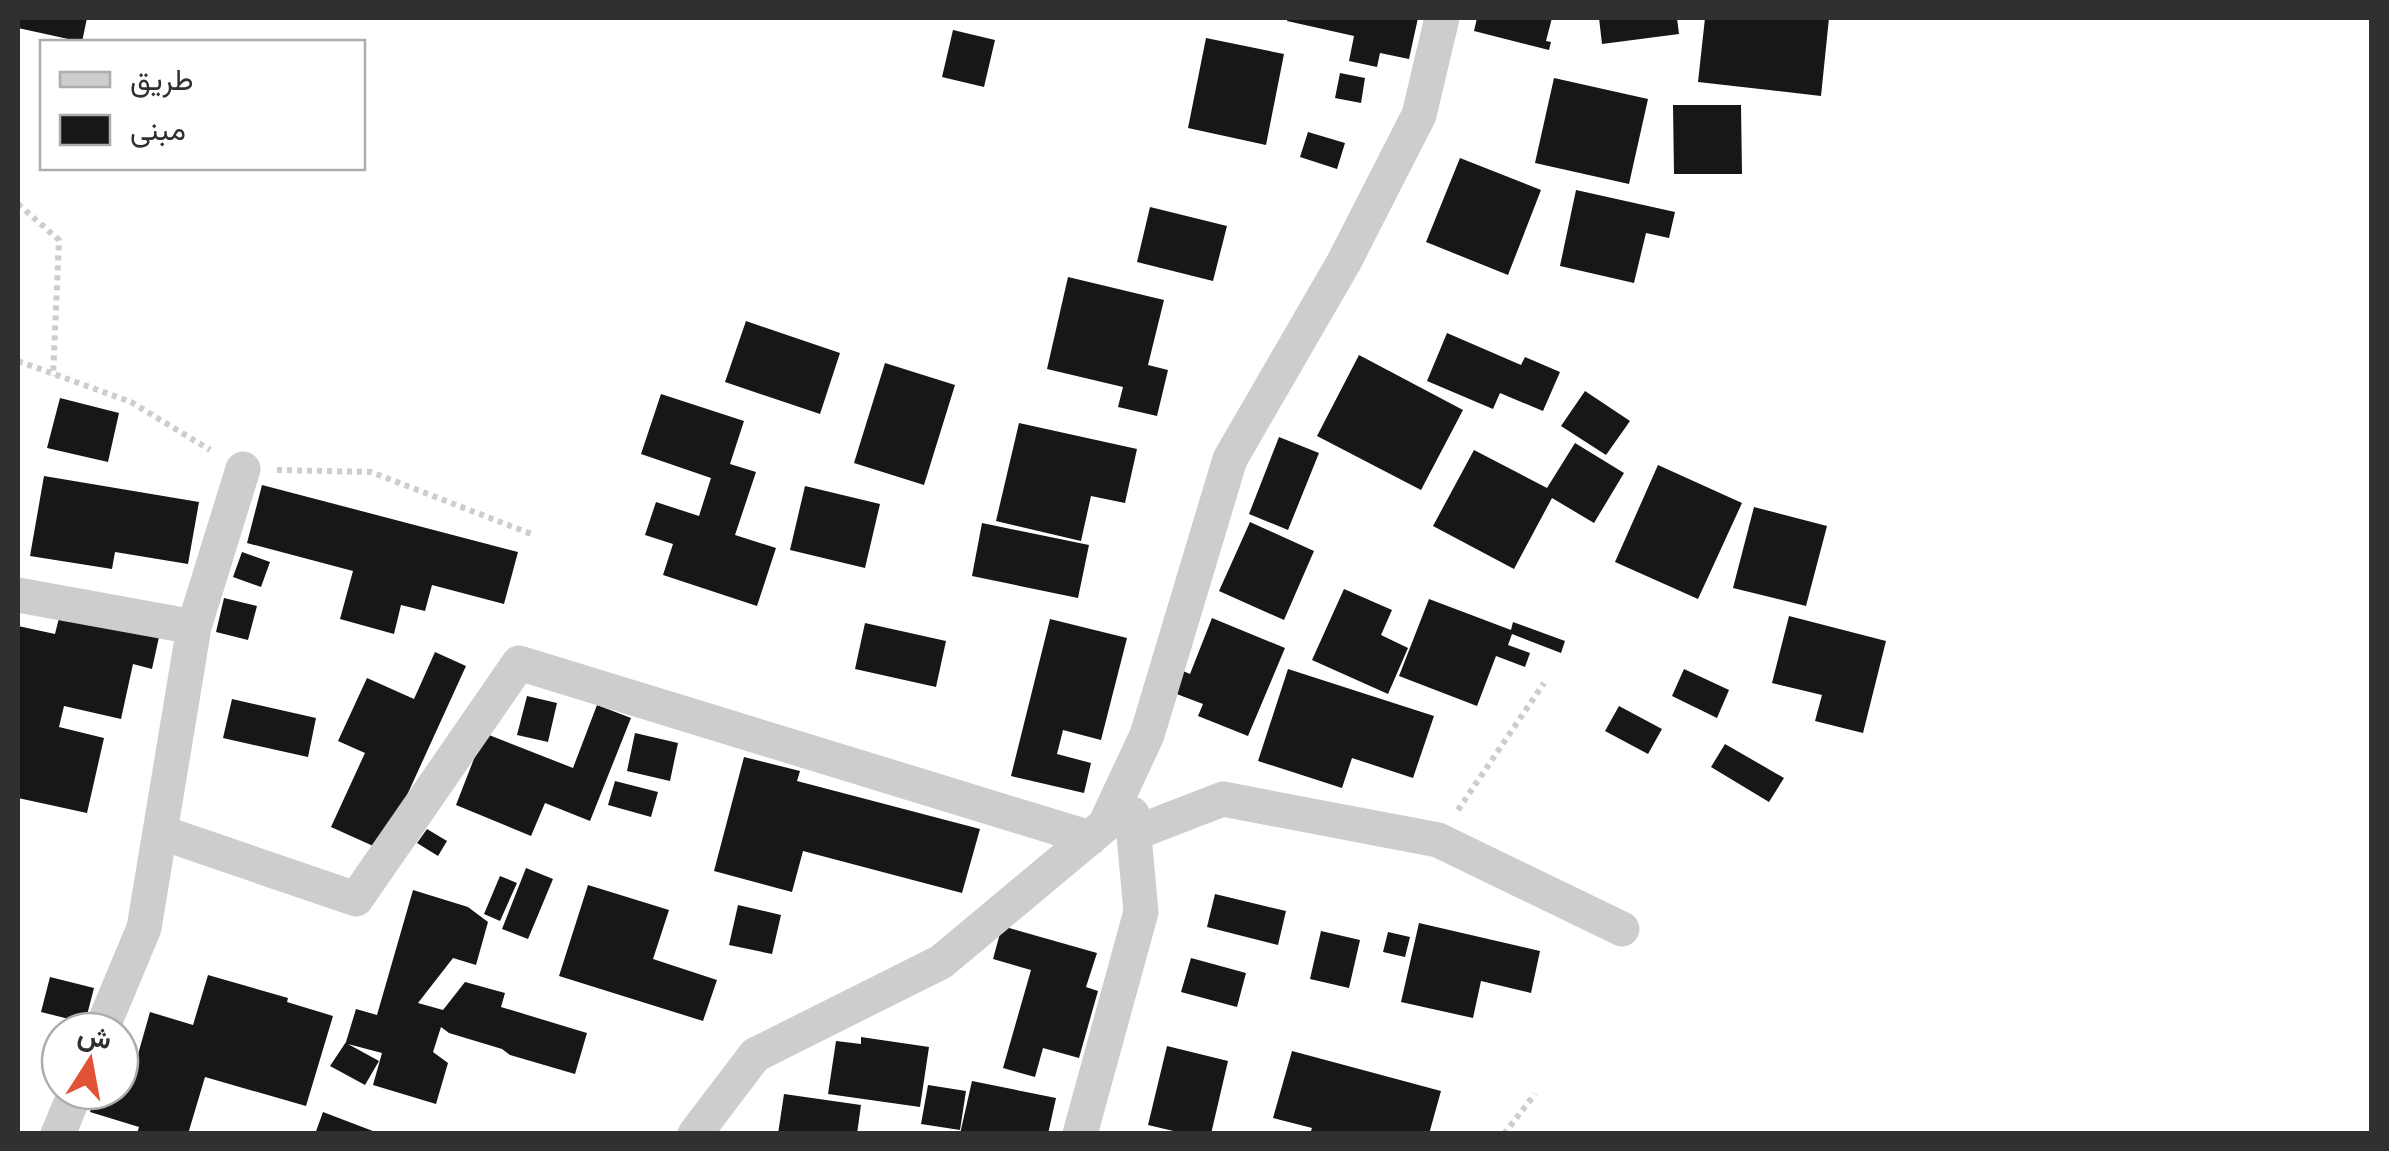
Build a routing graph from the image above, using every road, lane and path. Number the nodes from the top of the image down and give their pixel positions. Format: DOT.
graph roads {
  1 [pos="1442,18"];
  2 [pos="18,204"];
  3 [pos="53,376"];
  4 [pos="243,469"];
  5 [pos="18,595"];
  6 [pos="194,627"];
  7 [pos="1544,684"];
  8 [pos="1127,778"];
  9 [pos="160,832"];
  10 [pos="1135,833"];
  11 [pos="1090,838"];
  12 [pos="1438,840"];
  13 [pos="1622,929"];
  14 [pos="109,1011"];
  15 [pos="1535,1094"];
  16 [pos="695,1134"];
  17 [pos="1080,1134"];
  18 [pos="1504,1134"];
  1 -- 8 [label="street"];
  2 -- 3 [label="path"];
  4 -- 6 [label="street"];
  5 -- 6 [label="street"];
  6 -- 9 [label="street"];
  7 -- 12 [label="path"];
  8 -- 10 [label="street"];
  8 -- 11 [label="street"];
  9 -- 11 [label="street"];
  9 -- 14 [label="street"];
  10 -- 12 [label="street"];
  10 -- 17 [label="street"];
  11 -- 16 [label="street"];
  12 -- 13 [label="street"];
  15 -- 18 [label="path"];
}
